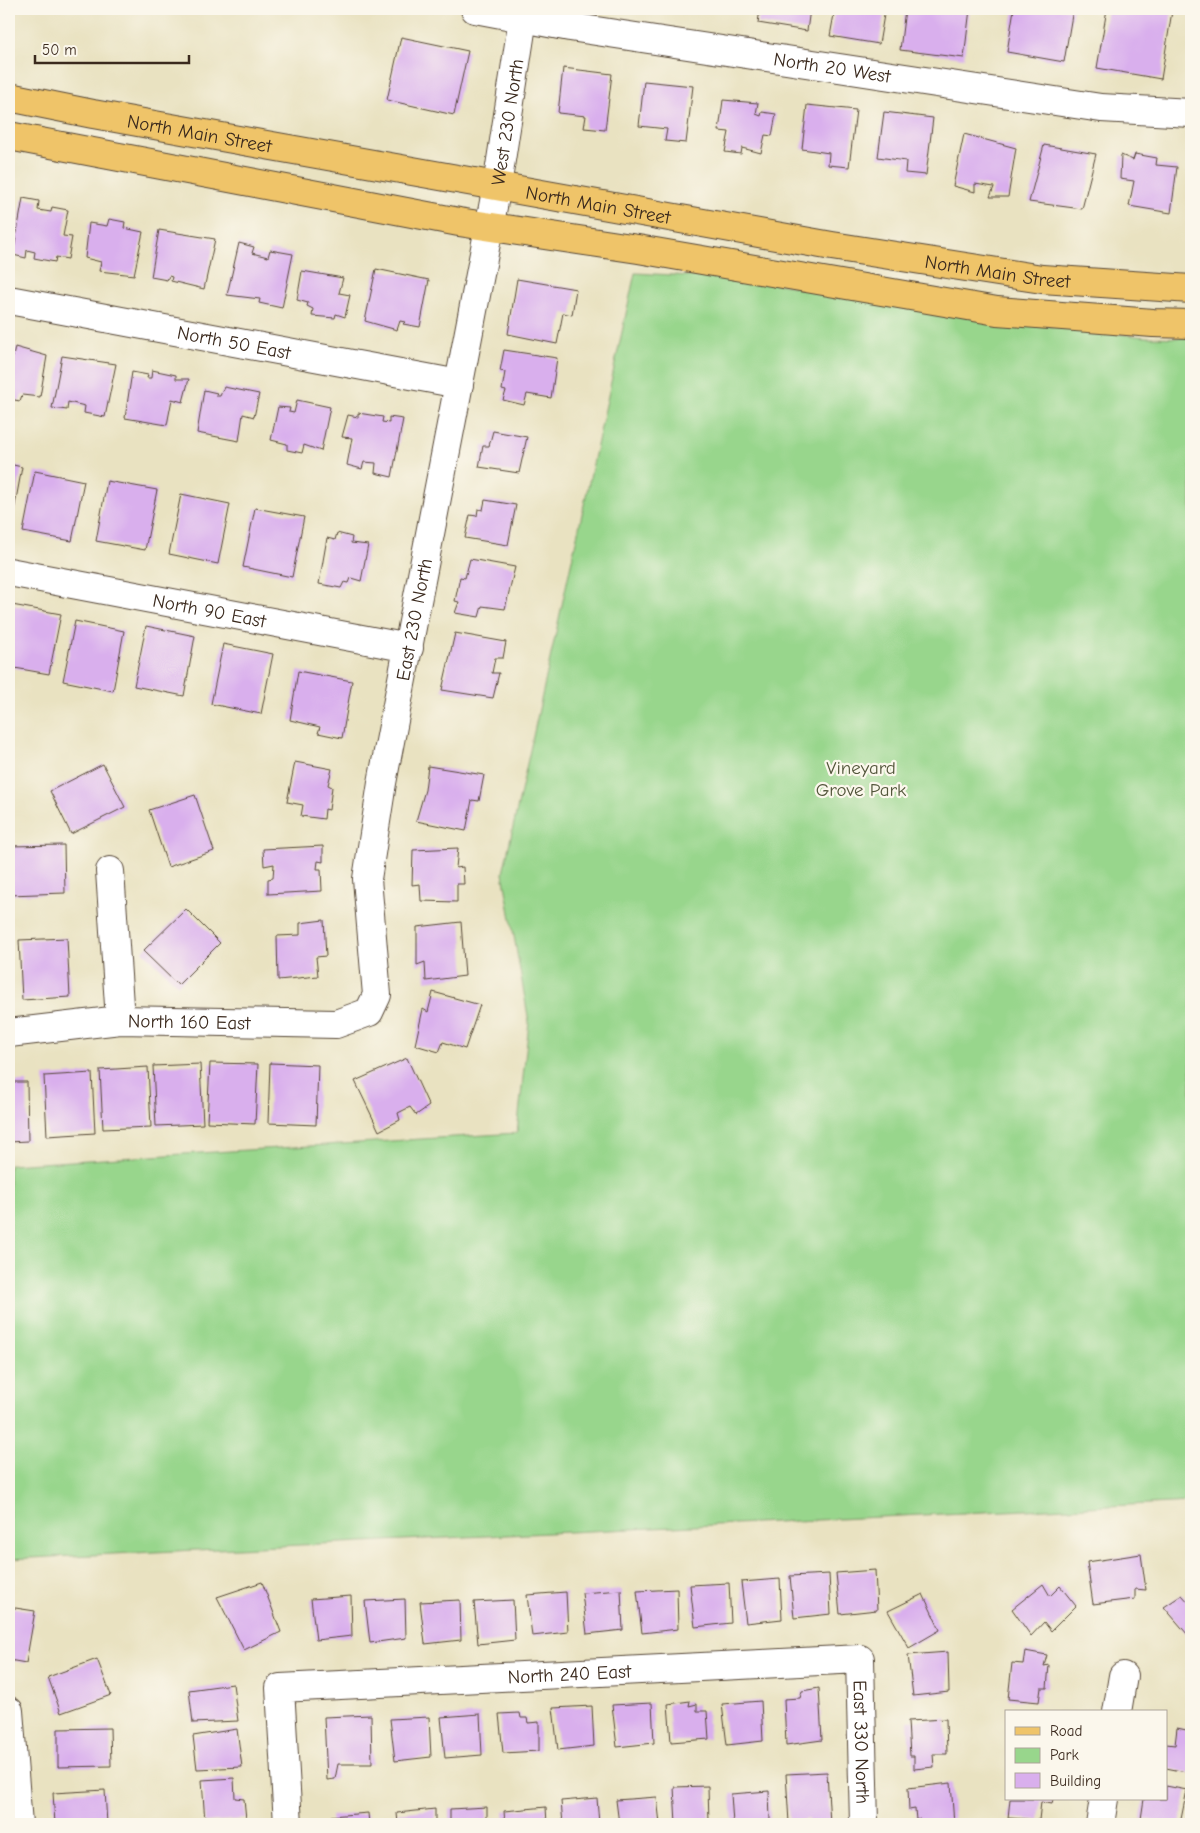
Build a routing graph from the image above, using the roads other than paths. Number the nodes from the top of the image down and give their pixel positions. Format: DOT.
graph roads {
  1 [pos="475,9"];
  2 [pos="523,18"];
  3 [pos="10,101"];
  4 [pos="1191,113"];
  5 [pos="9,136"];
  6 [pos="497,186"];
  7 [pos="489,227"];
  8 [pos="1191,289"];
  9 [pos="9,300"];
  10 [pos="1191,324"];
  11 [pos="459,384"];
  12 [pos="9,572"];
  13 [pos="409,648"];
  14 [pos="110,871"];
  15 [pos="369,1012"];
  16 [pos="120,1020"];
  17 [pos="9,1033"];
  18 [pos="860,1659"];
  19 [pos="1123,1676"];
  20 [pos="1117,1710"];
  21 [pos="9,1711"];
  22 [pos="1104,1800"];
  23 [pos="18,1824"];
  24 [pos="288,1824"];
  25 [pos="864,1824"];
  26 [pos="1100,1824"];
  1 -- 2 [label="street, North 20 West"];
  2 -- 4 [label="street, North 20 West"];
  2 -- 6 [label="street, West 230 North"];
  3 -- 6 [label="main road, North Main Street"];
  5 -- 7 [label="main road, North Main Street"];
  6 -- 7 [label="street, West 230 North"];
  6 -- 8 [label="main road, North Main Street"];
  7 -- 10 [label="main road, North Main Street"];
  7 -- 11 [label="street, East 230 North"];
  9 -- 11 [label="street, North 50 East"];
  11 -- 13 [label="street, East 230 North"];
  12 -- 13 [label="street, North 90 East"];
  13 -- 15 [label="street, East 230 North"];
  14 -- 16 [label="street"];
  15 -- 16 [label="street, North 160 East"];
  16 -- 17 [label="street, North 160 East"];
  18 -- 24 [label="street, North 240 East"];
  18 -- 25 [label="street, East 330 North"];
  19 -- 20 [label="street"];
  21 -- 23 [label="street"];
  22 -- 26 [label="street"];
}
